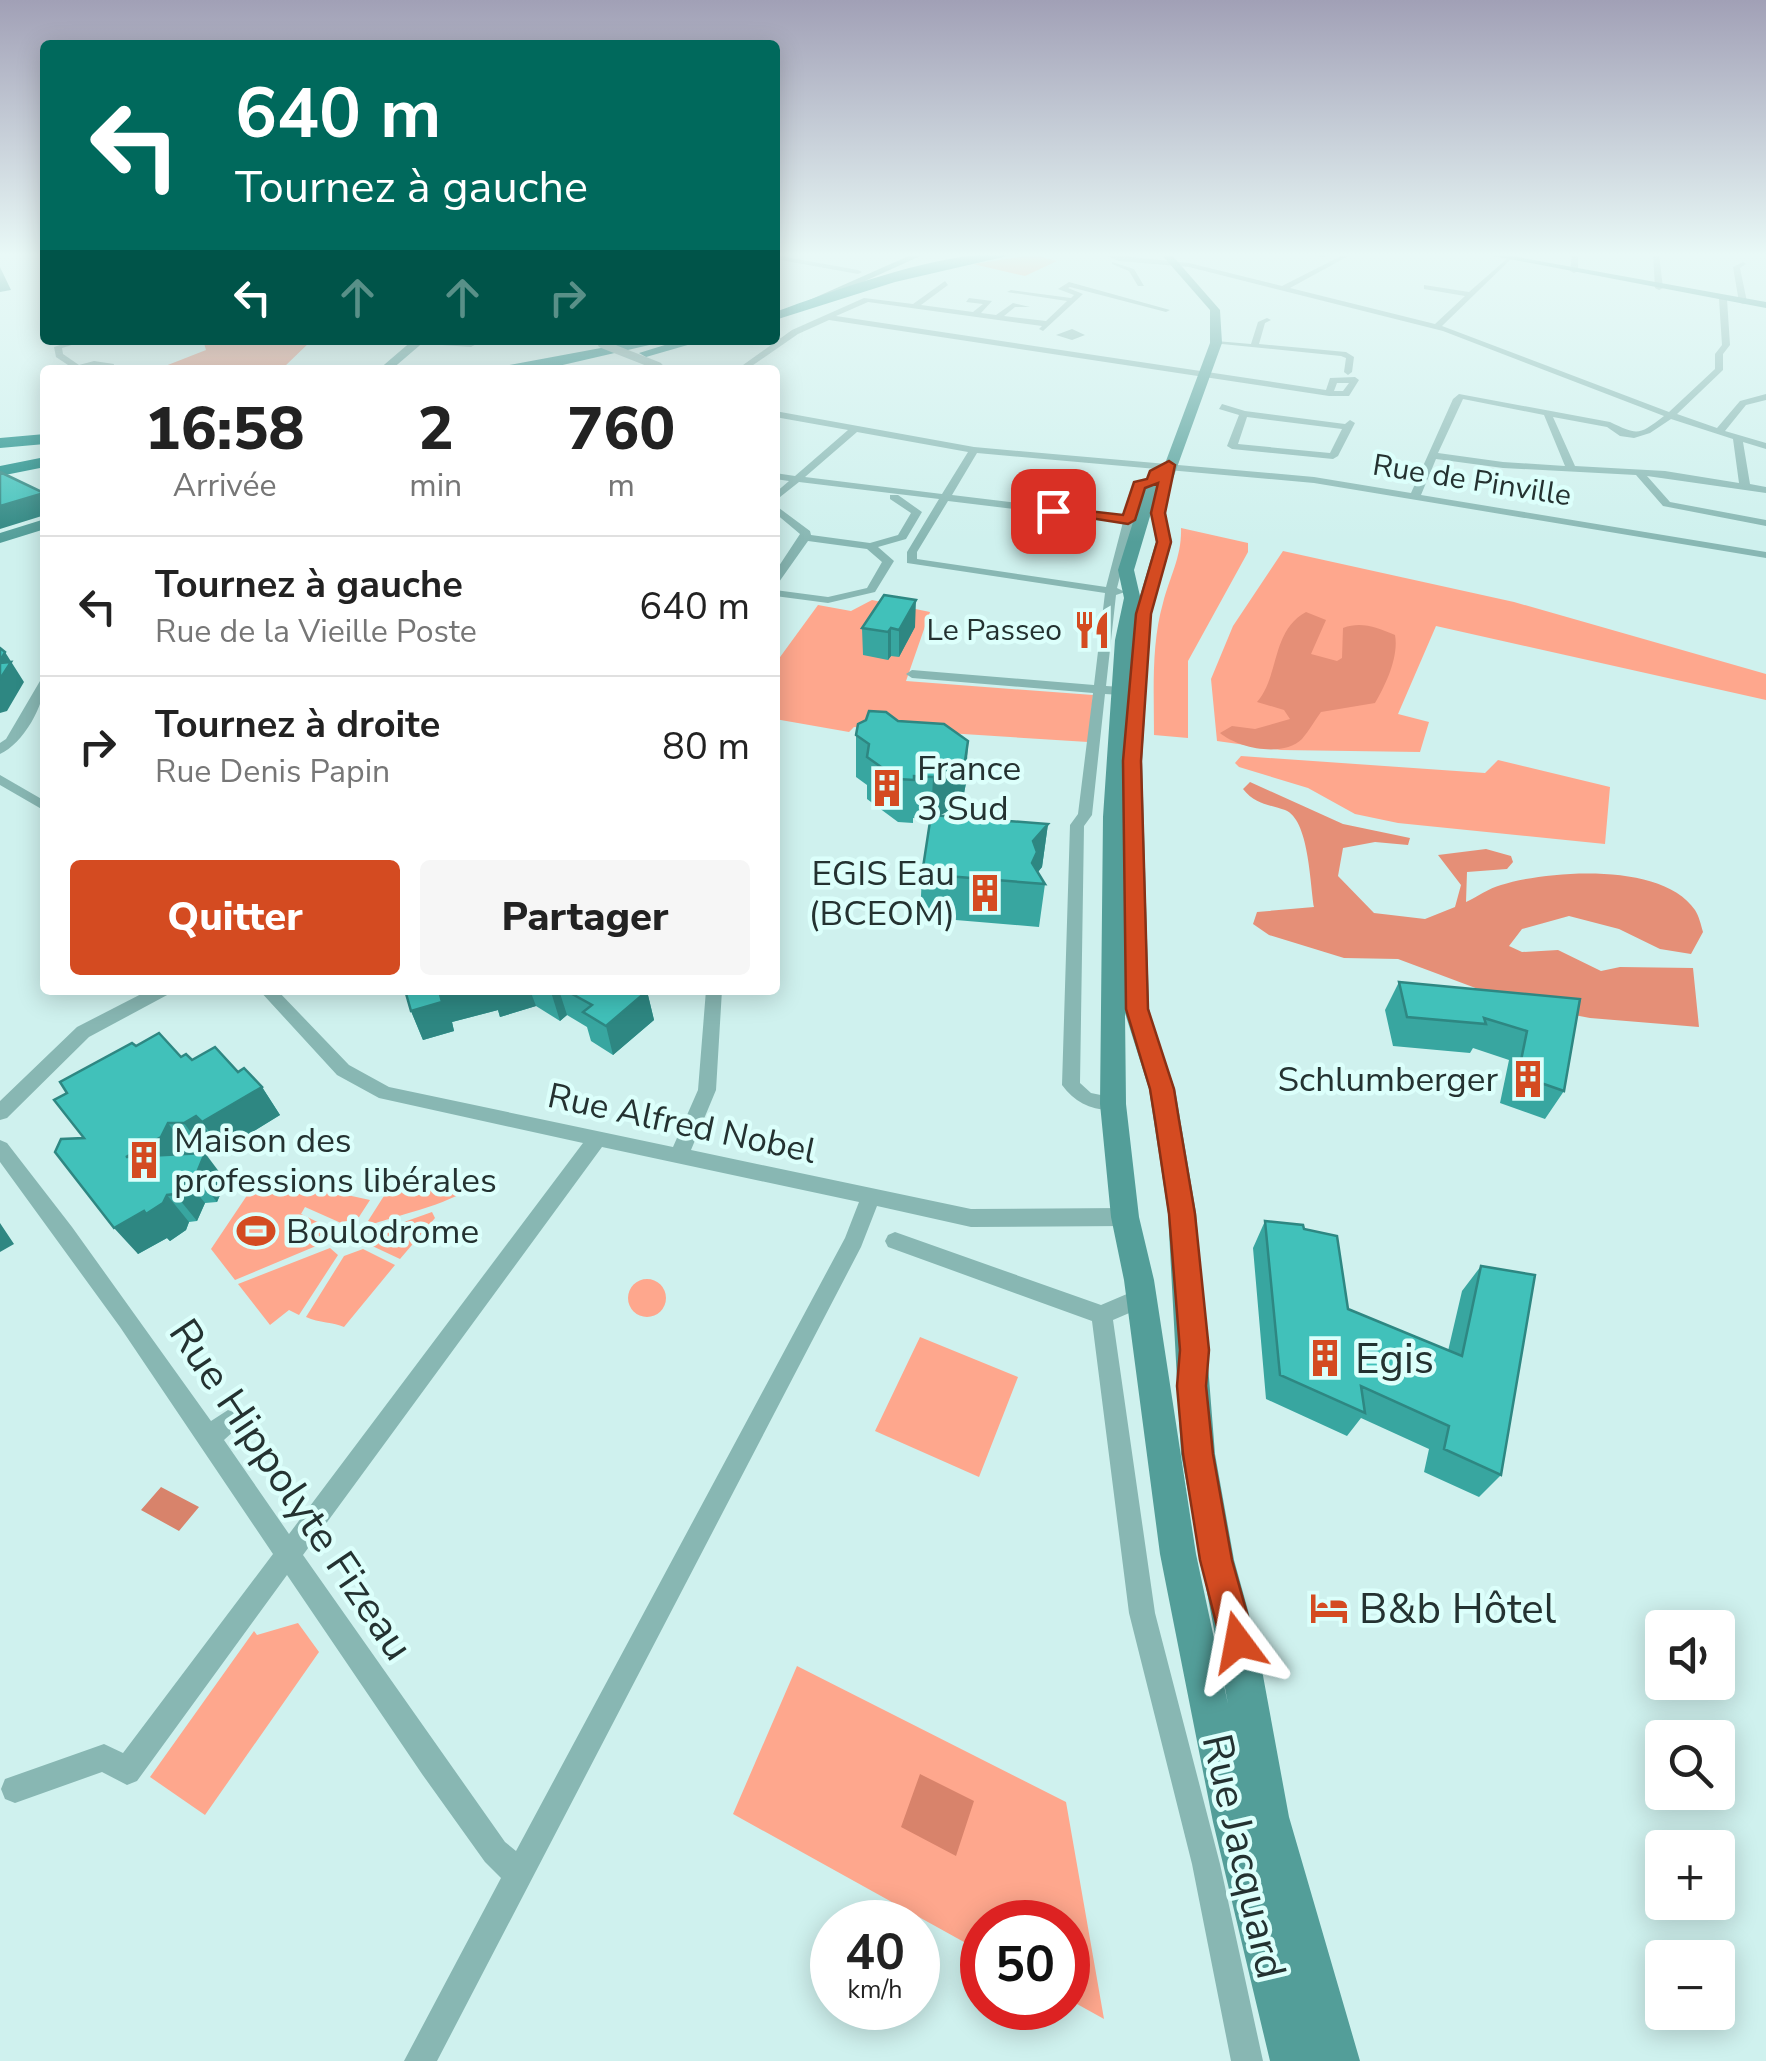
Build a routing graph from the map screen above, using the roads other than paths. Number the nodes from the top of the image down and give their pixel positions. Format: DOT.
graph roads {
  1 [pos="614,350"];
  2 [pos="630,350"];
  3 [pos="653,350"];
  4 [pos="769,350"];
  5 [pos="1051,350"];
  6 [pos="1213,350"];
  7 [pos="1301,350"];
  8 [pos="1501,350"];
  9 [pos="1722,350"];
  10 [pos="583,364"];
  11 [pos="587,365"];
  12 [pos="646,365"];
  13 [pos="747,365"];
  14 [pos="1348,372"];
  15 [pos="1204,374"];
  16 [pos="1698,374"];
  17 [pos="1710,376"];
  18 [pos="1330,393"];
  19 [pos="1765,398"];
  20 [pos="1222,406"];
  21 [pos="1244,414"];
  22 [pos="1669,414"];
  23 [pos="780,415"];
  24 [pos="1548,415"];
  25 [pos="855,430"];
  26 [pos="1718,432"];
  27 [pos="1738,438"];
  28 [pos="40,442"];
  29 [pos="0,443"];
  30 [pos="40,443"];
  31 [pos="1766,446"];
  32 [pos="974,450"];
  33 [pos="0,452"];
  34 [pos="40,455"];
  35 [pos="1431,455"];
  36 [pos="1323,456"];
  37 [pos="0,462"];
  38 [pos="40,463"];
  39 [pos="1572,469"];
  40 [pos="0,471"];
  41 [pos="1638,473"];
  42 [pos="1160,474"];
  43 [pos="780,477"];
  44 [pos="795,480"];
  45 [pos="1314,480"];
  46 [pos="1746,486"];
  47 [pos="1766,490"];
  48 [pos="780,494"];
  49 [pos="828,494"];
  50 [pos="1415,496"];
  51 [pos="945,498"];
  52 [pos="780,512"];
  53 [pos="1134,518"];
  54 [pos="1766,523"];
  55 [pos="40,526"];
  56 [pos="806,537"];
  57 [pos="0,538"];
  58 [pos="870,546"];
  59 [pos="1766,555"];
  60 [pos="780,573"];
  61 [pos="1124,590"];
  62 [pos="780,594"];
  63 [pos="912,674"];
  64 [pos="1097,689"];
  65 [pos="1120,691"];
  66 [pos="40,692"];
  67 [pos="1091,747"];
  68 [pos="0,750"];
  69 [pos="1118,750"];
  70 [pos="0,779"];
  71 [pos="40,804"];
  72 [pos="1113,817"];
  73 [pos="1078,825"];
  74 [pos="153,995"];
  75 [pos="272,995"];
  76 [pos="714,995"];
  77 [pos="1114,1104"];
  78 [pos="0,1113"];
  79 [pos="596,1140"];
  80 [pos="0,1148"];
  81 [pos="679,1155"];
  82 [pos="871,1197"];
  83 [pos="1124,1217"];
  84 [pos="895,1241"];
  85 [pos="1141,1298"];
  86 [pos="1102,1315"];
  87 [pos="228,1422"];
  88 [pos="209,1438"];
  89 [pos="288,1552"];
  90 [pos="15,1789"];
  91 [pos="519,1874"];
  92 [pos="420,2061"];
  93 [pos="1247,2061"];
  94 [pos="1293,2061"];
  95 [pos="1337,2061"];
  1 -- 12 [label="street, bridge"];
  2 -- 10 [label="main road"];
  3 -- 11 [label="main road"];
  4 -- 13 [label="street"];
  5 -- 15 [label="street"];
  6 -- 15 [label="main road"];
  7 -- 14 [label="street"];
  8 -- 22 [label="street"];
  9 -- 17 [label="street"];
  15 -- 18 [label="street"];
  15 -- 42 [label="main road"];
  16 -- 17 [label="street"];
  17 -- 22 [label="street"];
  19 -- 26 [label="street"];
  20 -- 21 [label="street"];
  21 -- 36 [label="street"];
  21 -- 36 [label="street"];
  22 -- 24 [label="street"];
  22 -- 26 [label="street"];
  23 -- 25 [label="street, Rue de Pinville"];
  24 -- 35 [label="street"];
  24 -- 39 [label="street"];
  25 -- 32 [label="street, Rue de Pinville"];
  25 -- 44 [label="street"];
  26 -- 27 [label="street"];
  27 -- 31 [label="street"];
  27 -- 46 [label="street"];
  28 -- 29 [label="main road"];
  30 -- 33 [label="main road"];
  32 -- 42 [label="street, Rue de Pinville"];
  32 -- 51 [label="street"];
  34 -- 37 [label="main road"];
  35 -- 39 [label="street"];
  35 -- 50 [label="street"];
  36 -- 45 [label="street"];
  38 -- 40 [label="main road"];
  39 -- 41 [label="street"];
  41 -- 46 [label="street"];
  41 -- 54 [label="street"];
  42 -- 45 [label="street, Rue de Pinville"];
  42 -- 53 [label="main road"];
  42 -- 95 [label="main road"];
  43 -- 44 [label="street"];
  44 -- 48 [label="street"];
  44 -- 51 [label="street"];
  45 -- 50 [label="street, Rue de Pinville"];
  46 -- 47 [label="street"];
  49 -- 58 [label="street"];
  50 -- 59 [label="street, Rue de Pinville"];
  51 -- 53 [label="street"];
  51 -- 61 [label="street"];
  52 -- 56 [label="street"];
  53 -- 61 [label="main road"];
  55 -- 57 [label="main road"];
  56 -- 58 [label="street"];
  56 -- 60 [label="street"];
  58 -- 62 [label="street"];
  61 -- 64 [label="street"];
  61 -- 65 [label="main road"];
  63 -- 64 [label="street"];
  64 -- 65 [label="street"];
  64 -- 67 [label="street"];
  65 -- 69 [label="main road"];
  66 -- 68 [label="street"];
  67 -- 69 [label="street"];
  67 -- 73 [label="street"];
  69 -- 72 [label="main road"];
  70 -- 71 [label="street"];
  72 -- 73 [label="street"];
  72 -- 77 [label="main road"];
  73 -- 77 [label="street"];
  74 -- 78 [label="street"];
  75 -- 79 [label="street, Rue Alfred Nobel"];
  76 -- 81 [label="street"];
  77 -- 83 [label="main road"];
  79 -- 81 [label="street, Rue Alfred Nobel"];
  79 -- 89 [label="street"];
  80 -- 88 [label="street, Rue Hippolyte Fizeau"];
  81 -- 82 [label="street, Rue Alfred Nobel"];
  82 -- 83 [label="street, Rue Alfred Nobel"];
  82 -- 91 [label="street"];
  83 -- 85 [label="main road"];
  84 -- 86 [label="street"];
  85 -- 86 [label="street"];
  85 -- 94 [label="main road"];
  86 -- 93 [label="street, Rue Jacquard"];
  87 -- 88 [label="street"];
  88 -- 89 [label="street, Rue Hippolyte Fizeau"];
  89 -- 90 [label="street"];
  89 -- 91 [label="street, Rue Hippolyte Fizeau"];
  91 -- 92 [label="street"];
}
